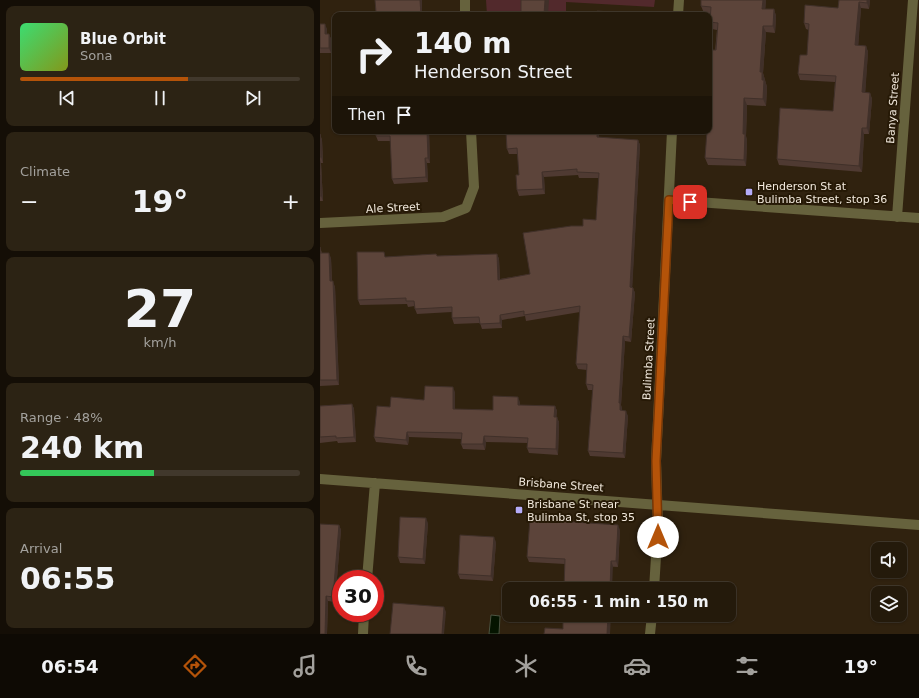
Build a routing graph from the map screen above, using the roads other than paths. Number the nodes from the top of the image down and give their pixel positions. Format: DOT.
graph roads {
  1 [pos="465,0"];
  2 [pos="679,0"];
  3 [pos="913,0"];
  4 [pos="465,12"];
  5 [pos="678,12"];
  6 [pos="471,134"];
  7 [pos="672,134"];
  8 [pos="669,200"];
  9 [pos="897,217"];
  10 [pos="919,218"];
  11 [pos="320,223"];
  12 [pos="320,479"];
  13 [pos="375,483"];
  14 [pos="657,504"];
  15 [pos="919,525"];
  16 [pos="368,570"];
  17 [pos="654,582"];
  18 [pos="364,622"];
  19 [pos="651,622"];
  20 [pos="363,634"];
  21 [pos="650,634"];
  1 -- 4 [label="street"];
  2 -- 5 [label="street"];
  3 -- 9 [label="street, Banya Street"];
  6 -- 11 [label="street, Ale Street"];
  7 -- 8 [label="street, Bulimba Street"];
  8 -- 9 [label="street"];
  8 -- 14 [label="street, Bulimba Street"];
  9 -- 10 [label="street"];
  12 -- 13 [label="street, Brisbane Street"];
  13 -- 14 [label="street, Brisbane Street"];
  13 -- 16 [label="street"];
  14 -- 15 [label="street, Brisbane Street"];
  14 -- 17 [label="street, Bulimba Street"];
  18 -- 20 [label="street"];
  19 -- 21 [label="street"];
}
